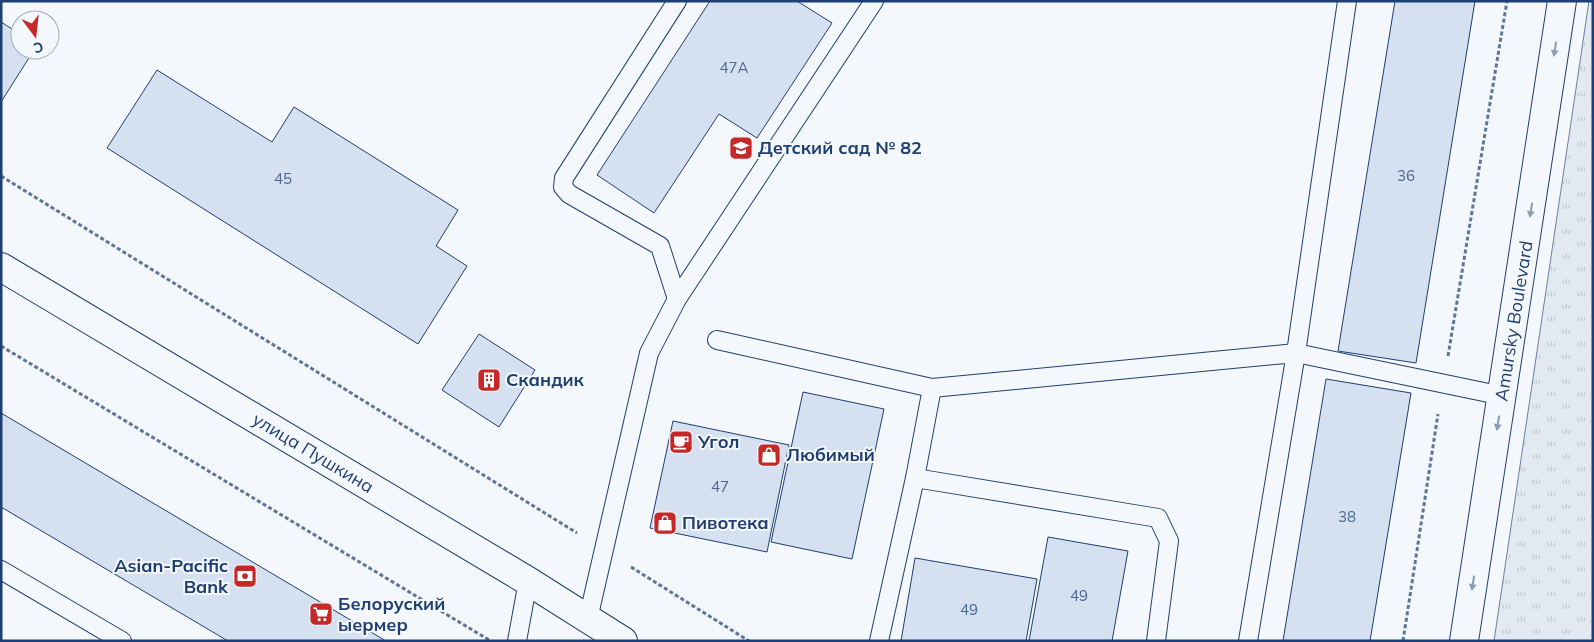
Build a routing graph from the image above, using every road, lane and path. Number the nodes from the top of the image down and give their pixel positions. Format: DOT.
graph roads {
  1 [pos="677,1"];
  2 [pos="874,1"];
  3 [pos="1347,1"];
  4 [pos="1507,1"];
  5 [pos="1562,1"];
  6 [pos="1,176"];
  7 [pos="1,266"];
  8 [pos="677,299"];
  9 [pos="716,340"];
  10 [pos="1,346"];
  11 [pos="1296,353"];
  12 [pos="1443,384"];
  13 [pos="932,388"];
  14 [pos="1503,396"];
  15 [pos="914,478"];
  16 [pos="604,550"];
  17 [pos="1,570"];
  18 [pos="528,581"];
  19 [pos="588,619"];
  20 [pos="122,641"];
  21 [pos="490,641"];
  22 [pos="517,641"];
  23 [pos="624,641"];
  24 [pos="749,641"];
  25 [pos="879,641"];
  26 [pos="1156,641"];
  27 [pos="1248,641"];
  28 [pos="1403,641"];
  29 [pos="1464,641"];
  1 -- 8 [label="lane"];
  2 -- 8 [label="lane"];
  3 -- 11 [label="lane"];
  4 -- 12 [label="path"];
  5 -- 14 [label="street, Amursky Boulevard, one-way"];
  6 -- 16 [label="path"];
  7 -- 18 [label="street, улица Пушкина"];
  8 -- 16 [label="lane"];
  9 -- 13 [label="lane"];
  10 -- 21 [label="path"];
  11 -- 12 [label="lane"];
  11 -- 13 [label="lane"];
  11 -- 27 [label="lane"];
  12 -- 14 [label="lane"];
  12 -- 28 [label="path"];
  13 -- 15 [label="lane"];
  14 -- 29 [label="street, Amursky Boulevard, one-way"];
  15 -- 25 [label="lane"];
  15 -- 26 [label="lane"];
  16 -- 19 [label="lane"];
  16 -- 24 [label="path"];
  17 -- 20 [label="lane"];
  18 -- 19 [label="street, улица Пушкина"];
  18 -- 22 [label="lane"];
  19 -- 23 [label="street, улица Пушкина"];
}
